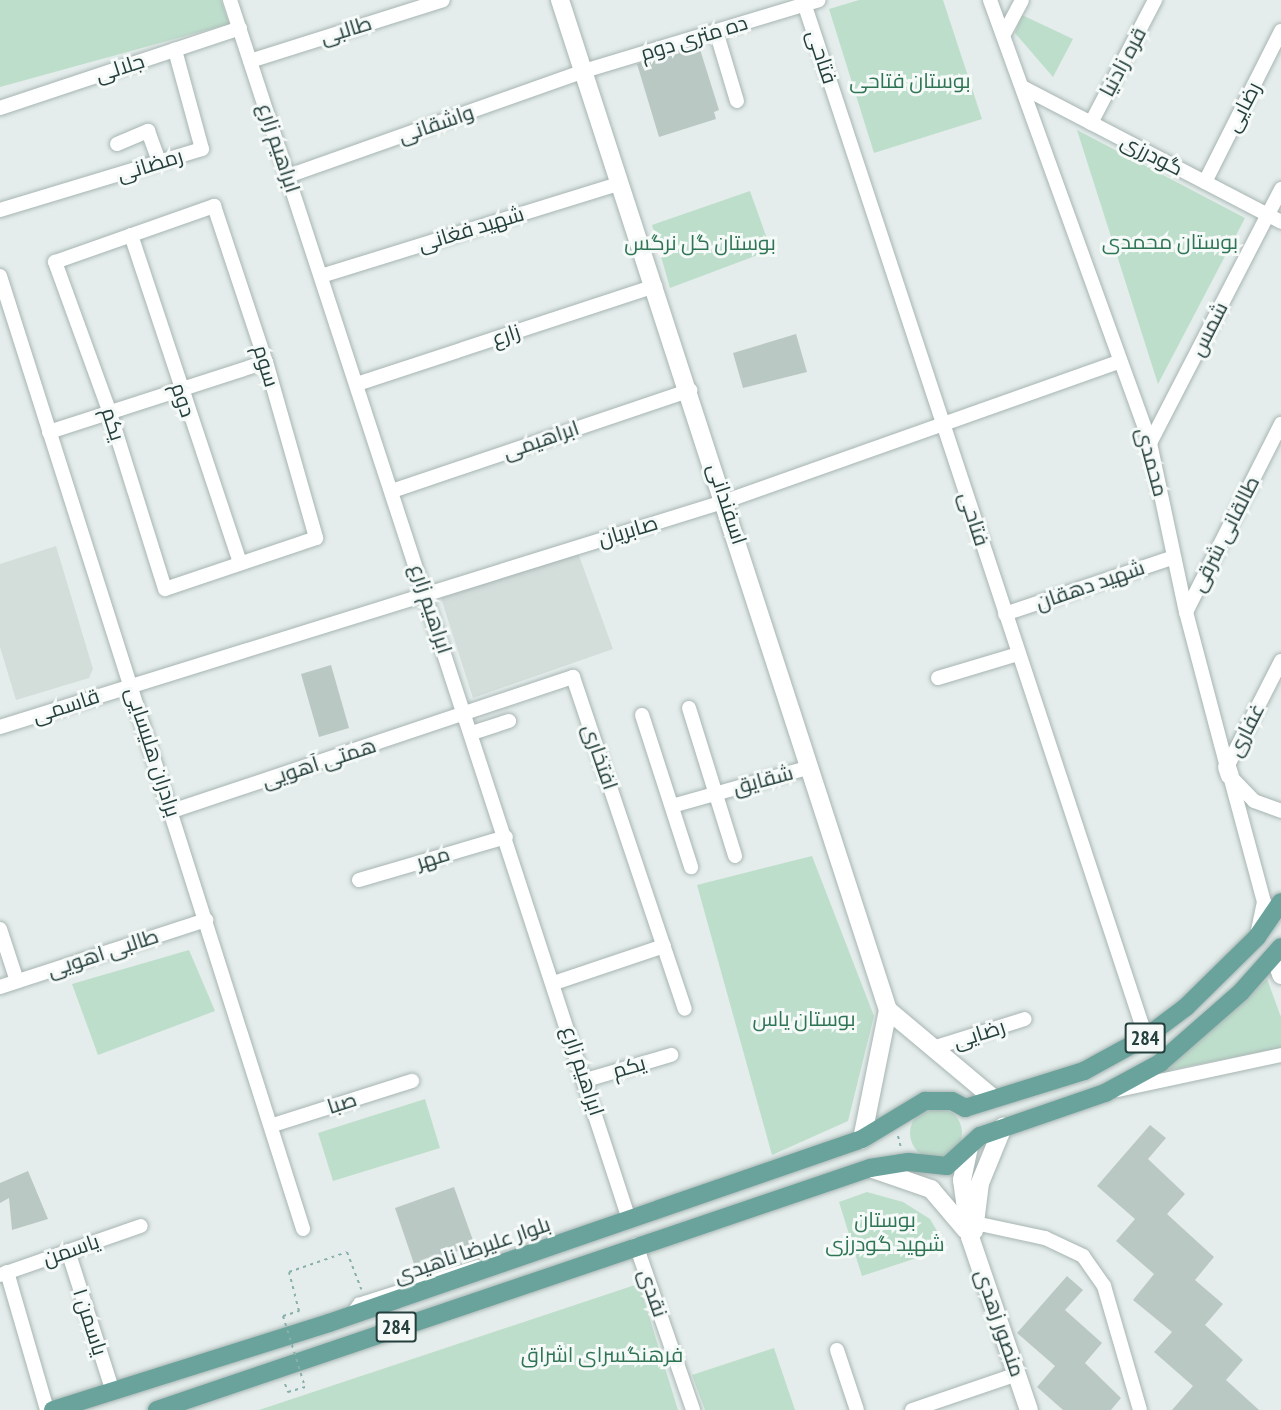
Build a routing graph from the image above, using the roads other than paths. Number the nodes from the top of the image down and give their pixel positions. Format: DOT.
graph roads {
  1 [pos="230,0"];
  2 [pos="443,0"];
  3 [pos="560,0"];
  4 [pos="819,0"];
  5 [pos="990,0"];
  6 [pos="1022,0"];
  7 [pos="1155,0"];
  8 [pos="803,2"];
  9 [pos="240,28"];
  10 [pos="716,31"];
  11 [pos="1281,31"];
  12 [pos="1004,34"];
  13 [pos="175,50"];
  14 [pos="250,61"];
  15 [pos="584,72"];
  16 [pos="1024,88"];
  17 [pos="737,101"];
  18 [pos="0,108"];
  19 [pos="1091,123"];
  20 [pos="117,144"];
  21 [pos="159,162"];
  22 [pos="288,176"];
  23 [pos="1205,182"];
  24 [pos="621,183"];
  25 [pos="1281,189"];
  26 [pos="0,210"];
  27 [pos="1268,215"];
  28 [pos="1281,222"];
  29 [pos="131,235"];
  30 [pos="55,261"];
  31 [pos="0,276"];
  32 [pos="321,276"];
  33 [pos="655,286"];
  34 [pos="266,362"];
  35 [pos="1119,362"];
  36 [pos="357,384"];
  37 [pos="179,390"];
  38 [pos="690,390"];
  39 [pos="110,413"];
  40 [pos="942,422"];
  41 [pos="1281,424"];
  42 [pos="49,432"];
  43 [pos="1150,443"];
  44 [pos="392,491"];
  45 [pos="726,501"];
  46 [pos="1174,557"];
  47 [pos="240,563"];
  48 [pos="165,589"];
  49 [pos="427,593"];
  50 [pos="1186,612"];
  51 [pos="1005,614"];
  52 [pos="1018,654"];
  53 [pos="1281,661"];
  54 [pos="938,678"];
  55 [pos="132,685"];
  56 [pos="689,708"];
  57 [pos="466,715"];
  58 [pos="642,715"];
  59 [pos="509,721"];
  60 [pos="0,727"];
  61 [pos="472,733"];
  62 [pos="811,767"];
  63 [pos="1228,772"];
  64 [pos="716,794"];
  65 [pos="672,806"];
  66 [pos="172,811"];
  67 [pos="1281,811"];
  68 [pos="506,837"];
  69 [pos="735,856"];
  70 [pos="691,867"];
  71 [pos="359,880"];
  72 [pos="1281,902"];
  73 [pos="206,920"];
  74 [pos="0,929"];
  75 [pos="1257,938"];
  76 [pos="664,946"];
  77 [pos="1279,952"];
  78 [pos="1281,975"];
  79 [pos="17,981"];
  80 [pos="554,983"];
  81 [pos="0,987"];
  82 [pos="1192,1001"];
  83 [pos="685,1009"];
  84 [pos="888,1010"];
  85 [pos="1025,1019"];
  86 [pos="1208,1022"];
  87 [pos="1151,1034"];
  88 [pos="933,1048"];
  89 [pos="671,1055"];
  90 [pos="1171,1055"];
  91 [pos="1281,1055"];
  92 [pos="586,1080"];
  93 [pos="411,1081"];
  94 [pos="1105,1094"];
  95 [pos="994,1100"];
  96 [pos="273,1125"];
  97 [pos="1003,1128"];
  98 [pos="862,1138"];
  99 [pos="969,1147"];
  100 [pos="870,1168"];
  101 [pos="691,1197"];
  102 [pos="650,1212"];
  103 [pos="629,1219"];
  104 [pos="141,1226"];
  105 [pos="692,1226"];
  106 [pos="303,1229"];
  107 [pos="973,1235"];
  108 [pos="657,1238"];
  109 [pos="636,1245"];
  110 [pos="68,1251"];
  111 [pos="506,1262"];
  112 [pos="3,1274"];
  113 [pos="348,1317"];
  114 [pos="837,1350"];
  115 [pos="1017,1374"];
  116 [pos="113,1392"];
  117 [pos="46,1410"];
  118 [pos="53,1410"];
  119 [pos="157,1410"];
  120 [pos="693,1410"];
  121 [pos="857,1410"];
  122 [pos="912,1410"];
  123 [pos="1029,1410"];
  124 [pos="1140,1410"];
  1 -- 9 [label="street, ابراهیم زارع"];
  2 -- 14 [label="street, طالبی"];
  3 -- 15 [label="main road, اسفندانی"];
  4 -- 8 [label="street, ده متری دوم"];
  5 -- 12 [label="street, محمدی"];
  6 -- 12 [label="street"];
  7 -- 19 [label="street, قره زادنیا"];
  8 -- 10 [label="street, ده متری دوم"];
  8 -- 40 [label="street, فتاحی"];
  9 -- 13 [label="street, جلالی"];
  9 -- 14 [label="street, ابراهیم زارع"];
  10 -- 15 [label="street, ده متری دوم"];
  10 -- 17 [label="street"];
  11 -- 23 [label="street, رضایی"];
  12 -- 16 [label="street, محمدی"];
  13 -- 18 [label="street, جلالی"];
  13 -- 21 [label="street, رمضانی"];
  14 -- 22 [label="street, ابراهیم زارع"];
  15 -- 22 [label="street, واشقانی"];
  15 -- 24 [label="main road, اسفندانی"];
  16 -- 19 [label="street, گودرزی"];
  16 -- 35 [label="street, محمدی"];
  19 -- 23 [label="street, گودرزی"];
  20 -- 21 [label="street"];
  21 -- 26 [label="street, رمضانی"];
  22 -- 32 [label="street, ابراهیم زارع"];
  23 -- 27 [label="street, گودرزی"];
  24 -- 32 [label="street, شهید فغانی"];
  24 -- 33 [label="main road, اسفندانی"];
  25 -- 27 [label="street, شمس"];
  27 -- 28 [label="street, گودرزی"];
  27 -- 43 [label="street, شمس"];
  29 -- 30 [label="street, سوم"];
  29 -- 34 [label="street, سوم"];
  29 -- 37 [label="street, دوم"];
  30 -- 39 [label="street, یکم"];
  31 -- 42 [label="street, برادران هلیسایی"];
  32 -- 36 [label="street, ابراهیم زارع"];
  33 -- 36 [label="street, زارع"];
  33 -- 38 [label="main road, اسفندانی"];
  34 -- 37 [label="street"];
  34 -- 47 [label="street, سوم"];
  35 -- 40 [label="street, صابریان"];
  35 -- 43 [label="street, محمدی"];
  36 -- 44 [label="street, ابراهیم زارع"];
  37 -- 39 [label="street"];
  37 -- 47 [label="street, دوم"];
  38 -- 44 [label="street, ابراهیمی"];
  38 -- 45 [label="main road, اسفندانی"];
  39 -- 42 [label="street"];
  39 -- 48 [label="street, یکم"];
  40 -- 45 [label="street, صابریان"];
  40 -- 51 [label="street, فتاحی"];
  41 -- 50 [label="street, طالقانی شرقی"];
  42 -- 55 [label="street, برادران هلیسایی"];
  43 -- 46 [label="street, محمدی"];
  44 -- 49 [label="street, ابراهیم زارع"];
  45 -- 49 [label="street, صابریان"];
  45 -- 62 [label="main road, اسفندانی"];
  46 -- 50 [label="street, محمدی"];
  46 -- 51 [label="street, شهید دهقان"];
  47 -- 48 [label="street, سوم"];
  49 -- 55 [label="street, صابریان"];
  49 -- 57 [label="street, ابراهیم زارع"];
  50 -- 63 [label="street, محمدی"];
  51 -- 52 [label="street, فتاحی"];
  52 -- 54 [label="street"];
  52 -- 87 [label="street, فتاحی"];
  53 -- 63 [label="street, غفاری"];
  55 -- 60 [label="street, قاسمی"];
  55 -- 66 [label="street, برادران هلیسایی"];
  56 -- 64 [label="street, شقایق"];
  57 -- 61 [label="street, ابراهیم زارع"];
  57 -- 66 [label="street, همتی آهویی"];
  57 -- 76 [label="street, افتخاری"];
  58 -- 65 [label="street"];
  59 -- 61 [label="street"];
  61 -- 68 [label="street, ابراهیم زارع"];
  62 -- 64 [label="street, شقایق"];
  62 -- 84 [label="main road, اسفندانی"];
  63 -- 67 [label="street"];
  63 -- 75 [label="street, محمدی"];
  64 -- 65 [label="street, شقایق"];
  64 -- 69 [label="street, شقایق"];
  65 -- 70 [label="street"];
  66 -- 73 [label="street, برادران هلیسایی"];
  68 -- 71 [label="street, مهر"];
  68 -- 80 [label="street, ابراهیم زارع"];
  72 -- 75 [label="main road, 284"];
  73 -- 79 [label="street, طالبی اهویی"];
  73 -- 96 [label="street, برادران هلیسایی"];
  74 -- 79 [label="street"];
  75 -- 82 [label="main road, 284"];
  76 -- 80 [label="street"];
  76 -- 83 [label="street, افتخاری"];
  77 -- 78 [label="main road"];
  77 -- 86 [label="main road, 284"];
  79 -- 81 [label="street, طالبی اهویی"];
  80 -- 92 [label="street, ابراهیم زارع"];
  82 -- 86 [label="main road"];
  82 -- 87 [label="main road, 284"];
  84 -- 88 [label="main road"];
  84 -- 98 [label="main road"];
  85 -- 88 [label="street, رضایی"];
  86 -- 90 [label="main road, 284"];
  87 -- 90 [label="main road"];
  87 -- 95 [label="main road, 284"];
  88 -- 95 [label="main road"];
  89 -- 92 [label="street, یکم"];
  90 -- 94 [label="main road, 284"];
  91 -- 94 [label="street"];
  92 -- 103 [label="street, ابراهیم زارع"];
  93 -- 96 [label="street, صبا"];
  94 -- 97 [label="main road, 284"];
  95 -- 98 [label="main road, بلوار علیرضا ناهیدی / 284"];
  96 -- 106 [label="street, برادران هلیسایی"];
  97 -- 99 [label="main road, 284"];
  97 -- 107 [label="main road"];
  98 -- 101 [label="main road, بلوار علیرضا ناهیدی / 284"];
  99 -- 100 [label="main road, 284"];
  99 -- 107 [label="main road, منصور زهدی"];
  100 -- 105 [label="main road, 284"];
  100 -- 107 [label="main road, منصور زهدی"];
  101 -- 102 [label="main road, بلوار علیرضا ناهیدی / 284"];
  101 -- 105 [label="main road"];
  102 -- 103 [label="main road, بلوار علیرضا ناهیدی / 284"];
  102 -- 108 [label="main road"];
  103 -- 111 [label="main road, بلوار علیرضا ناهیدی / 284"];
  104 -- 110 [label="street, یاسمن"];
  105 -- 108 [label="main road, 284"];
  107 -- 115 [label="main road, منصور زهدی"];
  107 -- 124 [label="street"];
  108 -- 109 [label="main road, 284"];
  109 -- 119 [label="main road, 284"];
  109 -- 120 [label="street, نقدی"];
  110 -- 112 [label="street, یاسمن"];
  110 -- 116 [label="street, یاسمن ۱"];
  111 -- 113 [label="main road, بلوار علیرضا ناهیدی / 284"];
  111 -- 113 [label="lane"];
  112 -- 117 [label="street"];
  113 -- 116 [label="main road, بلوار علیرضا ناهیدی / 284"];
  114 -- 121 [label="street"];
  115 -- 122 [label="street"];
  115 -- 123 [label="main road, منصور زهدی"];
  116 -- 118 [label="main road, بلوار علیرضا ناهیدی / 284"];
}
